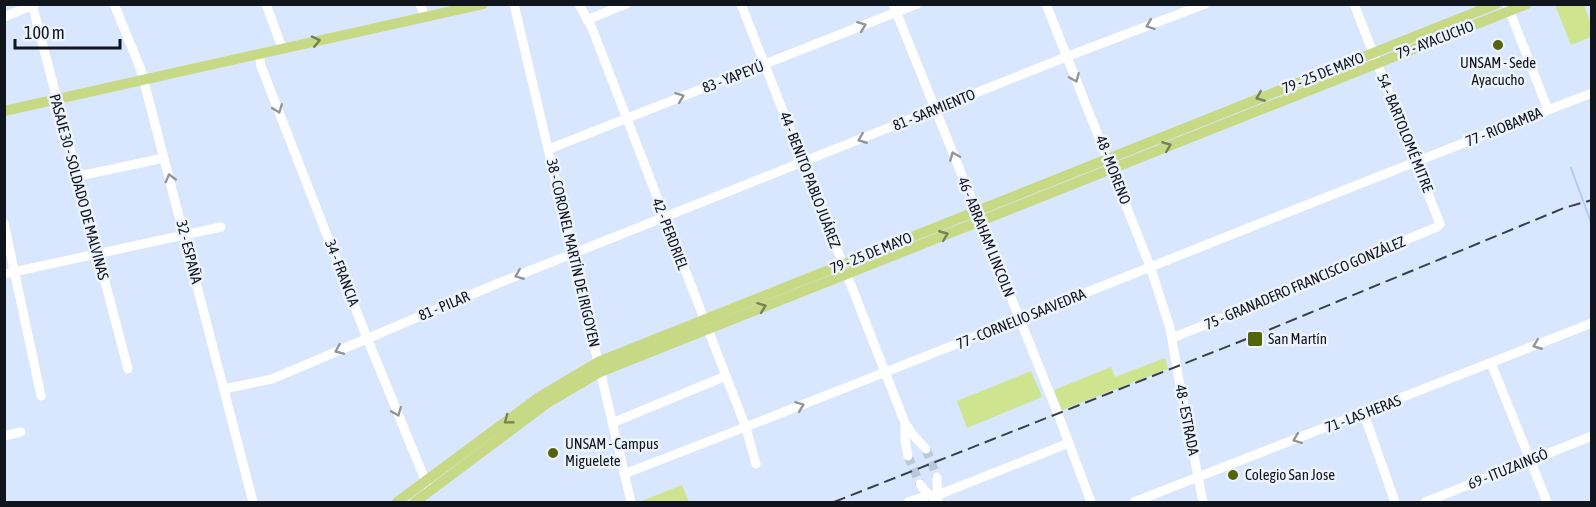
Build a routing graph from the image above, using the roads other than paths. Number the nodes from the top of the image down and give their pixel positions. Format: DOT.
graph roads {
  1 [pos="114,4"];
  2 [pos="266,4"];
  3 [pos="420,4"];
  4 [pos="483,4"];
  5 [pos="514,4"];
  6 [pos="579,4"];
  7 [pos="626,4"];
  8 [pos="741,4"];
  9 [pos="917,4"];
  10 [pos="1046,4"];
  11 [pos="1205,4"];
  12 [pos="1354,4"];
  13 [pos="1496,4"];
  14 [pos="1527,4"];
  15 [pos="33,5"];
  16 [pos="1509,8"];
  17 [pos="895,9"];
  18 [pos="4,17"];
  19 [pos="425,17"];
  20 [pos="587,20"];
  21 [pos="282,48"];
  22 [pos="259,54"];
  23 [pos="1066,57"];
  24 [pos="1375,58"];
  25 [pos="764,64"];
  26 [pos="144,79"];
  27 [pos="1592,93"];
  28 [pos="57,99"];
  29 [pos="936,110"];
  30 [pos="1548,110"];
  31 [pos="4,111"];
  32 [pos="626,119"];
  33 [pos="549,149"];
  34 [pos="164,158"];
  35 [pos="1416,162"];
  36 [pos="803,163"];
  37 [pos="1110,163"];
  38 [pos="79,176"];
  39 [pos="977,216"];
  40 [pos="663,218"];
  41 [pos="4,223"];
  42 [pos="221,227"];
  43 [pos="1437,227"];
  44 [pos="185,235"];
  45 [pos="97,254"];
  46 [pos="574,254"];
  47 [pos="1150,266"];
  48 [pos="844,269"];
  49 [pos="9,273"];
  50 [pos="1019,319"];
  51 [pos="1592,323"];
  52 [pos="706,324"];
  53 [pos="1172,338"];
  54 [pos="367,339"];
  55 [pos="1491,363"];
  56 [pos="599,367"];
  57 [pos="128,369"];
  58 [pos="886,373"];
  59 [pos="726,376"];
  60 [pos="224,389"];
  61 [pos="41,396"];
  62 [pos="1364,414"];
  63 [pos="612,423"];
  64 [pos="905,423"];
  65 [pos="746,428"];
  66 [pos="21,432"];
  67 [pos="4,436"];
  68 [pos="1592,436"];
  69 [pos="1069,444"];
  70 [pos="926,448"];
  71 [pos="908,456"];
  72 [pos="1530,460"];
  73 [pos="756,464"];
  74 [pos="624,474"];
  75 [pos="937,477"];
  76 [pos="1198,477"];
  77 [pos="920,484"];
  78 [pos="428,486"];
  79 [pos="936,498"];
  80 [pos="253,502"];
  81 [pos="397,502"];
  82 [pos="415,502"];
  83 [pos="631,502"];
  84 [pos="908,502"];
  85 [pos="1091,502"];
  86 [pos="1134,502"];
  87 [pos="1203,502"];
  88 [pos="1395,502"];
  89 [pos="1425,502"];
  90 [pos="1546,502"];
  1 -- 26 [label="street, 32 - ESPAÑA"];
  2 -- 21 [label="street"];
  3 -- 19 [label="street"];
  4 -- 19 [label="main road"];
  5 -- 33 [label="street, 38 - CORONEL MARTÍN DE IRIGOYEN"];
  6 -- 20 [label="street, 42 - PERDRIEL"];
  7 -- 20 [label="street"];
  8 -- 25 [label="street, 44 - BENITO PABLO JUÁREZ"];
  9 -- 17 [label="street, 83 - YAPEYÚ"];
  10 -- 23 [label="street, 48 - MORENO"];
  11 -- 23 [label="street, 81 - SARMIENTO, one-way"];
  12 -- 24 [label="street, 54 - BARTOLOMÉ MITRE"];
  13 -- 24 [label="main road, 79 - AYACUCHO"];
  14 -- 16 [label="main road, 79 - AYACUCHO"];
  15 -- 18 [label="street"];
  15 -- 28 [label="street, PASAJE 30 - SOLDADO DE MALVINAS"];
  16 -- 24 [label="main road, 79 - AYACUCHO"];
  16 -- 30 [label="street"];
  25 -- 17 [label="street, 83 - YAPEYÚ, one-way"];
  17 -- 29 [label="street, 46 - ABRAHAM LINCOLN"];
  21 -- 19 [label="main road, one-way"];
  20 -- 32 [label="street, 42 - PERDRIEL"];
  21 -- 22 [label="main road"];
  22 -- 26 [label="main road"];
  22 -- 54 [label="street, 34 - FRANCIA, one-way"];
  23 -- 29 [label="street, 81 - SARMIENTO"];
  23 -- 37 [label="street, 48 - MORENO, one-way"];
  24 -- 35 [label="street, 54 - BARTOLOMÉ MITRE"];
  24 -- 37 [label="main road, 79 - 25 DE MAYO"];
  32 -- 25 [label="street, 83 - YAPEYÚ, one-way"];
  25 -- 36 [label="street, 44 - BENITO PABLO JUÁREZ"];
  26 -- 28 [label="main road"];
  26 -- 34 [label="street, 32 - ESPAÑA"];
  27 -- 30 [label="street, 77 - RIOBAMBA"];
  28 -- 31 [label="main road"];
  28 -- 38 [label="street, PASAJE 30 - SOLDADO DE MALVINAS"];
  29 -- 36 [label="street, 81 - SARMIENTO, one-way"];
  39 -- 29 [label="street, 46 - ABRAHAM LINCOLN, one-way"];
  30 -- 35 [label="street, 77 - RIOBAMBA"];
  32 -- 33 [label="street, 83 - YAPEYÚ"];
  32 -- 40 [label="street, 42 - PERDRIEL"];
  33 -- 46 [label="street, 38 - CORONEL MARTÍN DE IRIGOYEN"];
  34 -- 38 [label="street"];
  44 -- 34 [label="street, 32 - ESPAÑA, one-way"];
  35 -- 43 [label="street, 54 - BARTOLOMÉ MITRE"];
  35 -- 47 [label="street, 77 - CORNELIO SAAVEDRA"];
  36 -- 40 [label="street, 81 - SARMIENTO"];
  36 -- 48 [label="street, 44 - BENITO PABLO JUÁREZ"];
  37 -- 39 [label="main road, 79 - 25 DE MAYO"];
  37 -- 47 [label="street, 48 - MORENO"];
  38 -- 45 [label="street, PASAJE 30 - SOLDADO DE MALVINAS"];
  39 -- 48 [label="main road, 79 - 25 DE MAYO"];
  39 -- 50 [label="street, 46 - ABRAHAM LINCOLN"];
  40 -- 46 [label="street, 81 - PILAR"];
  40 -- 52 [label="street, 42 - PERDRIEL"];
  41 -- 49 [label="street"];
  42 -- 44 [label="street"];
  43 -- 53 [label="street, 75 - GRANADERO FRANCISCO GONZÁLEZ"];
  44 -- 45 [label="street"];
  44 -- 60 [label="street, 32 - ESPAÑA"];
  45 -- 49 [label="street"];
  45 -- 57 [label="street, PASAJE 30 - SOLDADO DE MALVINAS"];
  46 -- 54 [label="street, 81 - PILAR, one-way"];
  46 -- 56 [label="street, 38 - CORONEL MARTÍN DE IRIGOYEN"];
  47 -- 50 [label="street, 77 - CORNELIO SAAVEDRA"];
  47 -- 53 [label="street, 48 - MORENO"];
  48 -- 52 [label="main road, 79 - 25 DE MAYO"];
  48 -- 58 [label="street, 44 - BENITO PABLO JUÁREZ"];
  49 -- 61 [label="street"];
  50 -- 58 [label="street, 77 - CORNELIO SAAVEDRA"];
  50 -- 69 [label="street, 46 - ABRAHAM LINCOLN"];
  51 -- 55 [label="street, 71 - LAS HERAS, one-way"];
  52 -- 56 [label="main road, 79 - 25 DE MAYO"];
  52 -- 59 [label="street, 42 - PERDRIEL"];
  53 -- 76 [label="street, 48 - ESTRADA"];
  54 -- 60 [label="street, 81 - PILAR, one-way"];
  54 -- 78 [label="street, 34 - FRANCIA, one-way"];
  55 -- 62 [label="street, 71 - LAS HERAS"];
  55 -- 72 [label="street"];
  56 -- 63 [label="street, 38 - CORONEL MARTÍN DE IRIGOYEN"];
  56 -- 78 [label="main road, 79 - 25 DE MAYO"];
  58 -- 64 [label="street, 44 - BENITO PABLO JUÁREZ"];
  65 -- 58 [label="street, 77 - CORNELIO SAAVEDRA, one-way"];
  59 -- 63 [label="street"];
  59 -- 65 [label="street, 42 - PERDRIEL"];
  60 -- 80 [label="street, 32 - ESPAÑA"];
  62 -- 76 [label="street, 71 - LAS HERAS, one-way"];
  62 -- 88 [label="street"];
  63 -- 74 [label="street, 38 - CORONEL MARTÍN DE IRIGOYEN"];
  64 -- 70 [label="street, 44 - BENITO PABLO JUÁREZ"];
  64 -- 71 [label="street, 44 - BENITO PABLO JUÁREZ"];
  65 -- 73 [label="street, 42 - PERDRIEL"];
  65 -- 74 [label="street, 77 - CORNELIO SAAVEDRA"];
  66 -- 67 [label="street"];
  68 -- 72 [label="street, 69 - ITUZAINGÓ"];
  69 -- 79 [label="street"];
  69 -- 85 [label="street, 46 - ABRAHAM LINCOLN"];
  72 -- 89 [label="street, 69 - ITUZAINGÓ"];
  72 -- 90 [label="street"];
  74 -- 83 [label="street, 38 - CORONEL MARTÍN DE IRIGOYEN"];
  75 -- 79 [label="street"];
  76 -- 86 [label="street, 71 - LAS HERAS"];
  76 -- 87 [label="street, 48 - ESTRADA"];
  77 -- 79 [label="street"];
  78 -- 81 [label="main road, 79 - 25 DE MAYO"];
  78 -- 82 [label="main road, 79 - 25 DE MAYO"];
  79 -- 84 [label="street"];
}
